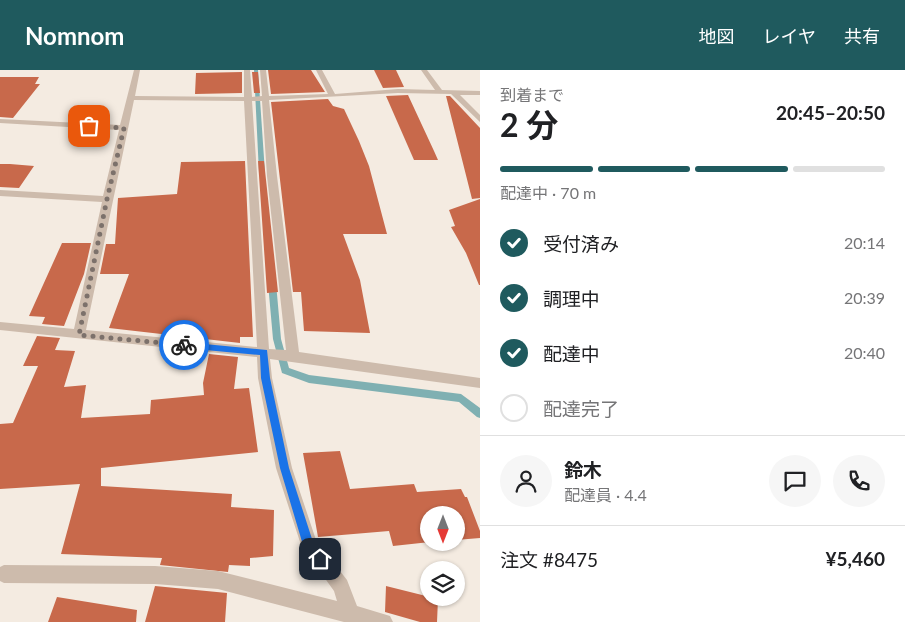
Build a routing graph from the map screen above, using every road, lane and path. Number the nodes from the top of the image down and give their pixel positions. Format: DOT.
graph roads {
  1 [pos="137,70"];
  2 [pos="247,70"];
  3 [pos="263,70"];
  4 [pos="319,70"];
  5 [pos="424,70"];
  6 [pos="440,92"];
  7 [pos="453,92"];
  8 [pos="480,93"];
  9 [pos="333,96"];
  10 [pos="131,98"];
  11 [pos="248,99"];
  12 [pos="266,99"];
  13 [pos="480,120"];
  14 [pos="0,121"];
  15 [pos="124,128"];
  16 [pos="0,193"];
  17 [pos="107,199"];
  18 [pos="0,326"];
  19 [pos="79,335"];
  20 [pos="264,353"];
  21 [pos="293,356"];
  22 [pos="480,384"];
  23 [pos="4,574"];
  24 [pos="352,617"];
  25 [pos="384,622"];
  1 -- 10 [label="street"];
  2 -- 11 [label="street"];
  3 -- 12 [label="street"];
  4 -- 9 [label="street"];
  5 -- 6 [label="street"];
  6 -- 7 [label="street"];
  6 -- 9 [label="street"];
  7 -- 8 [label="street"];
  7 -- 13 [label="street"];
  9 -- 12 [label="street"];
  10 -- 11 [label="street"];
  10 -- 15 [label="street"];
  11 -- 12 [label="street"];
  11 -- 20 [label="street"];
  12 -- 21 [label="street"];
  14 -- 15 [label="street"];
  15 -- 17 [label="street"];
  16 -- 17 [label="street"];
  17 -- 19 [label="street"];
  18 -- 19 [label="street"];
  19 -- 20 [label="street"];
  20 -- 21 [label="street"];
  20 -- 24 [label="street"];
  21 -- 22 [label="street"];
  23 -- 24 [label="street"];
  24 -- 25 [label="street"];
}
